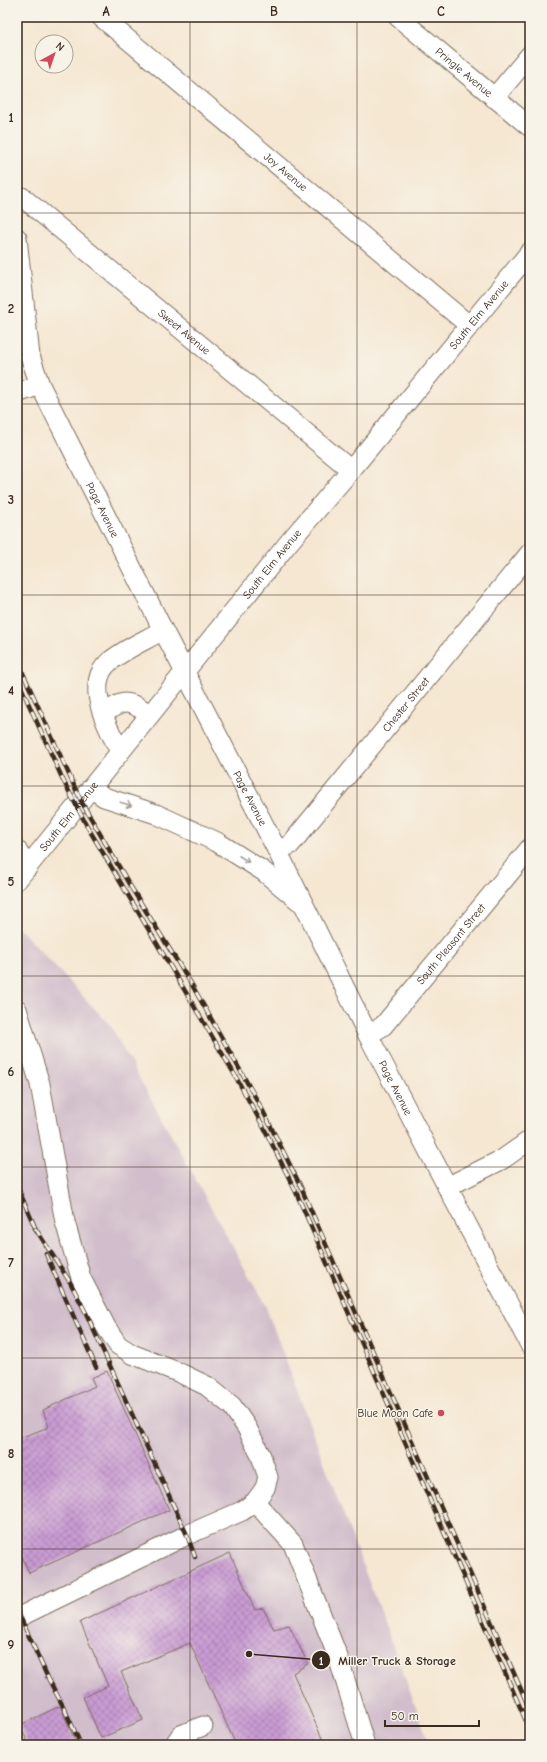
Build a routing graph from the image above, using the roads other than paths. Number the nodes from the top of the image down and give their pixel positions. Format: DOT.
graph roads {
  1 [pos="101,17"];
  2 [pos="398,17"];
  3 [pos="528,62"];
  4 [pos="494,98"];
  5 [pos="530,127"];
  6 [pos="17,196"];
  7 [pos="17,238"];
  8 [pos="530,252"];
  9 [pos="470,326"];
  10 [pos="40,386"];
  11 [pos="17,393"];
  12 [pos="351,470"];
  13 [pos="530,553"];
  14 [pos="162,630"];
  15 [pos="184,670"];
  16 [pos="103,714"];
  17 [pos="150,714"];
  18 [pos="120,751"];
  19 [pos="91,788"];
  20 [pos="530,848"];
  21 [pos="17,850"];
  22 [pos="277,850"];
  23 [pos="22,874"];
  24 [pos="304,905"];
  25 [pos="17,1009"];
  26 [pos="368,1035"];
  27 [pos="530,1140"];
  28 [pos="447,1187"];
  29 [pos="530,1345"];
  30 [pos="255,1502"];
  31 [pos="17,1618"];
  32 [pos="204,1726"];
  33 [pos="174,1745"];
  34 [pos="365,1745"];
  1 -- 9 [label="street, Joy Avenue"];
  2 -- 4 [label="street, Pringle Avenue"];
  3 -- 4 [label="street"];
  4 -- 5 [label="street, Pringle Avenue"];
  6 -- 12 [label="street, Sweet Avenue"];
  7 -- 10 [label="street, Page Avenue"];
  8 -- 9 [label="street, South Elm Avenue"];
  9 -- 12 [label="street, South Elm Avenue"];
  10 -- 11 [label="street"];
  10 -- 14 [label="street, Page Avenue"];
  12 -- 15 [label="street, South Elm Avenue"];
  13 -- 22 [label="street, Chester Street"];
  14 -- 15 [label="street, Page Avenue"];
  14 -- 16 [label="street"];
  15 -- 17 [label="street, South Elm Avenue"];
  15 -- 22 [label="street, Page Avenue"];
  16 -- 17 [label="street"];
  16 -- 18 [label="street"];
  17 -- 18 [label="street, South Elm Avenue"];
  18 -- 19 [label="street, South Elm Avenue"];
  19 -- 23 [label="street, South Elm Avenue"];
  19 -- 24 [label="street, one-way"];
  20 -- 26 [label="street, South Pleasant Street"];
  21 -- 23 [label="street"];
  22 -- 24 [label="street, Page Avenue"];
  24 -- 26 [label="street, Page Avenue"];
  25 -- 30 [label="street"];
  26 -- 28 [label="street, Page Avenue"];
  27 -- 28 [label="street"];
  28 -- 29 [label="street, Page Avenue"];
  30 -- 31 [label="street"];
  30 -- 34 [label="street"];
  32 -- 33 [label="street"];
}
